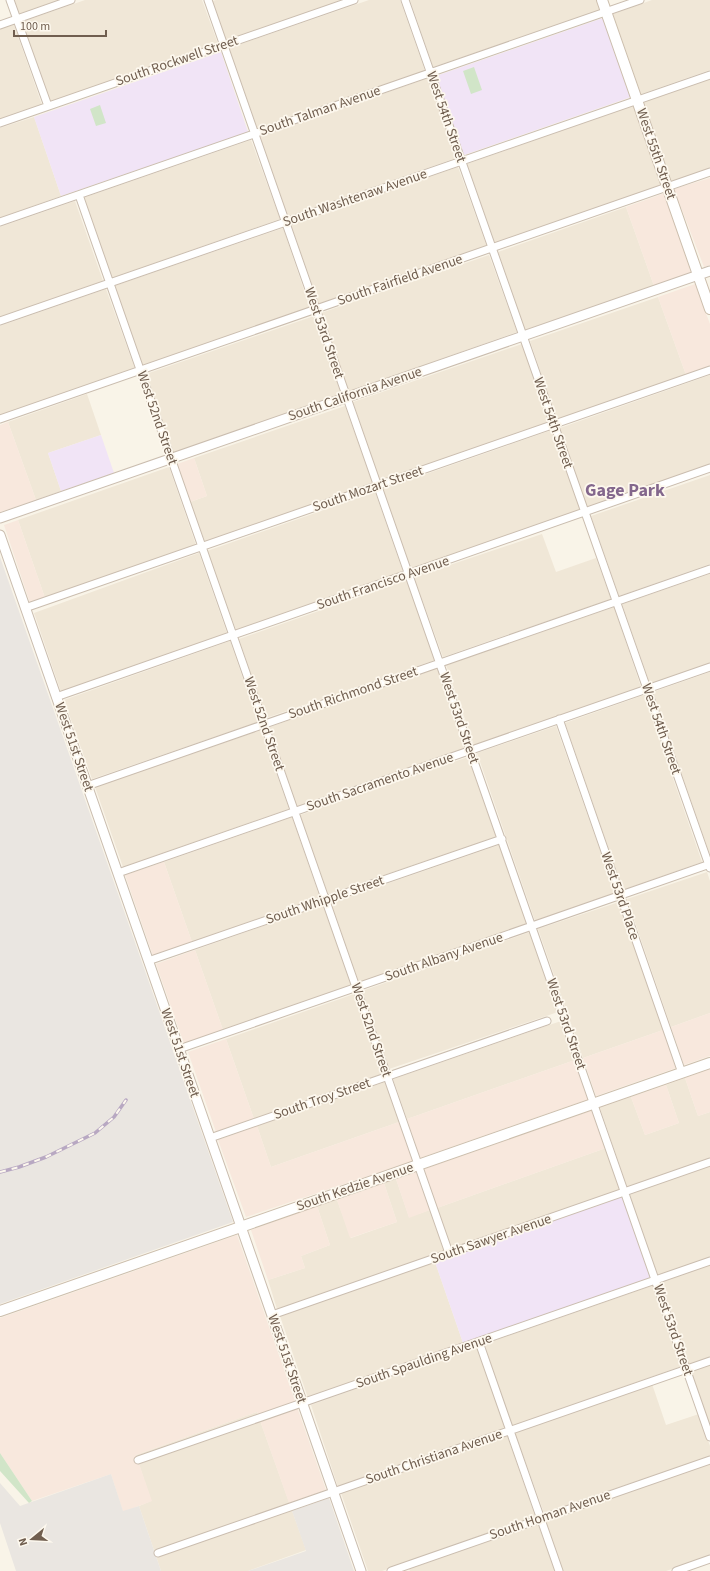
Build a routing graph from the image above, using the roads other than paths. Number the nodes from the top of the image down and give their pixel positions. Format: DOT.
graph roads {
  1 [pos="10,0"];
  2 [pos="70,0"];
  3 [pos="208,0"];
  4 [pos="354,0"];
  5 [pos="405,0"];
  6 [pos="602,0"];
  7 [pos="640,0"];
  8 [pos="606,12"];
  9 [pos="17,19"];
  10 [pos="0,24"];
  11 [pos="224,45"];
  12 [pos="431,73"];
  13 [pos="710,74"];
  14 [pos="637,100"];
  15 [pos="48,106"];
  16 [pos="0,123"];
  17 [pos="255,134"];
  18 [pos="462,161"];
  19 [pos="710,172"];
  20 [pos="668,187"];
  21 [pos="79,195"];
  22 [pos="0,222"];
  23 [pos="286,222"];
  24 [pos="492,248"];
  25 [pos="710,271"];
  26 [pos="698,275"];
  27 [pos="110,283"];
  28 [pos="316,309"];
  29 [pos="710,309"];
  30 [pos="0,321"];
  31 [pos="523,336"];
  32 [pos="140,370"];
  33 [pos="710,370"];
  34 [pos="347,397"];
  35 [pos="0,419"];
  36 [pos="554,424"];
  37 [pos="171,458"];
  38 [pos="710,468"];
  39 [pos="378,486"];
  40 [pos="585,512"];
  41 [pos="0,518"];
  42 [pos="0,535"];
  43 [pos="202,547"];
  44 [pos="710,569"];
  45 [pos="409,574"];
  46 [pos="616,602"];
  47 [pos="26,608"];
  48 [pos="233,635"];
  49 [pos="440,663"];
  50 [pos="710,667"];
  51 [pos="647,689"];
  52 [pos="56,697"];
  53 [pos="558,720"];
  54 [pos="264,724"];
  55 [pos="470,750"];
  56 [pos="87,786"];
  57 [pos="294,811"];
  58 [pos="502,838"];
  59 [pos="710,866"];
  60 [pos="118,873"];
  61 [pos="620,896"];
  62 [pos="325,900"];
  63 [pos="532,926"];
  64 [pos="148,961"];
  65 [pos="356,988"];
  66 [pos="547,1021"];
  67 [pos="179,1049"];
  68 [pos="710,1064"];
  69 [pos="682,1073"];
  70 [pos="387,1076"];
  71 [pos="594,1104"];
  72 [pos="210,1138"];
  73 [pos="710,1162"];
  74 [pos="418,1165"];
  75 [pos="625,1192"];
  76 [pos="241,1227"];
  77 [pos="449,1253"];
  78 [pos="710,1261"];
  79 [pos="656,1280"];
  80 [pos="0,1311"];
  81 [pos="272,1315"];
  82 [pos="479,1342"];
  83 [pos="710,1360"];
  84 [pos="686,1369"];
  85 [pos="302,1404"];
  86 [pos="509,1430"];
  87 [pos="710,1437"];
  88 [pos="138,1460"];
  89 [pos="710,1460"];
  90 [pos="333,1492"];
  91 [pos="541,1519"];
  92 [pos="158,1553"];
  93 [pos="710,1559"];
  94 [pos="361,1571"];
  95 [pos="391,1571"];
  96 [pos="559,1571"];
  97 [pos="676,1571"];
  1 -- 9 [label="street"];
  2 -- 9 [label="street"];
  3 -- 11 [label="street, West 53rd Street"];
  4 -- 11 [label="street, South Rockwell Street"];
  5 -- 12 [label="street, West 54th Street"];
  6 -- 8 [label="main road, West 55th Street"];
  7 -- 8 [label="street, South Talman Avenue"];
  8 -- 12 [label="street, South Talman Avenue"];
  8 -- 14 [label="main road, West 55th Street"];
  9 -- 10 [label="street"];
  9 -- 15 [label="street"];
  11 -- 15 [label="street, South Rockwell Street"];
  11 -- 17 [label="street, West 53rd Street"];
  12 -- 17 [label="street, South Talman Avenue"];
  12 -- 18 [label="street, West 54th Street"];
  13 -- 14 [label="street, South Washtenaw Avenue"];
  14 -- 18 [label="street, South Washtenaw Avenue"];
  14 -- 20 [label="main road, West 55th Street"];
  15 -- 16 [label="street, South Rockwell Street"];
  17 -- 21 [label="street, South Talman Avenue"];
  17 -- 23 [label="street, West 53rd Street"];
  18 -- 23 [label="street, South Washtenaw Avenue"];
  18 -- 24 [label="street, West 54th Street"];
  19 -- 20 [label="street, South Fairfield Avenue"];
  20 -- 24 [label="street, South Fairfield Avenue"];
  20 -- 26 [label="main road, West 55th Street"];
  21 -- 22 [label="street, South Talman Avenue"];
  21 -- 27 [label="street, West 52nd Street"];
  23 -- 27 [label="street, South Washtenaw Avenue"];
  23 -- 28 [label="street, West 53rd Street"];
  24 -- 28 [label="street, South Fairfield Avenue"];
  24 -- 31 [label="street, West 54th Street"];
  25 -- 26 [label="street, South California Avenue"];
  26 -- 29 [label="main road, West 55th Street"];
  26 -- 31 [label="street, South California Avenue"];
  27 -- 30 [label="street, South Washtenaw Avenue"];
  27 -- 32 [label="street, West 52nd Street"];
  28 -- 32 [label="street, South Fairfield Avenue"];
  28 -- 34 [label="street, West 53rd Street"];
  31 -- 34 [label="street, South California Avenue"];
  31 -- 36 [label="street, West 54th Street"];
  32 -- 35 [label="street, South Fairfield Avenue"];
  32 -- 37 [label="street, West 52nd Street"];
  33 -- 36 [label="street, South Mozart Street"];
  34 -- 37 [label="street, South California Avenue"];
  34 -- 39 [label="street, West 53rd Street"];
  36 -- 39 [label="street, South Mozart Street"];
  36 -- 40 [label="street, West 54th Street"];
  37 -- 41 [label="street, South California Avenue"];
  37 -- 43 [label="street, West 52nd Street"];
  38 -- 40 [label="street, South Francisco Avenue"];
  39 -- 43 [label="street, South Mozart Street"];
  39 -- 45 [label="street, West 53rd Street"];
  40 -- 45 [label="street, South Francisco Avenue"];
  40 -- 46 [label="street, West 54th Street"];
  42 -- 47 [label="street, West 51st Street"];
  43 -- 47 [label="street, South Mozart Street"];
  43 -- 48 [label="street, West 52nd Street"];
  44 -- 46 [label="street, South Richmond Street"];
  45 -- 48 [label="street, South Francisco Avenue"];
  45 -- 49 [label="street, West 53rd Street"];
  46 -- 49 [label="street, South Richmond Street"];
  46 -- 51 [label="street, West 54th Street"];
  47 -- 52 [label="street, West 51st Street"];
  48 -- 52 [label="street, South Francisco Avenue"];
  48 -- 54 [label="street, West 52nd Street"];
  49 -- 54 [label="street, South Richmond Street"];
  49 -- 55 [label="street, West 53rd Street"];
  50 -- 51 [label="street, South Sacramento Avenue"];
  51 -- 53 [label="street, South Sacramento Avenue"];
  51 -- 59 [label="street, West 54th Street"];
  52 -- 56 [label="street, West 51st Street"];
  53 -- 55 [label="street, South Sacramento Avenue"];
  53 -- 61 [label="street, West 53rd Place"];
  54 -- 56 [label="street, South Richmond Street"];
  54 -- 57 [label="street, West 52nd Street"];
  55 -- 57 [label="street, South Sacramento Avenue"];
  55 -- 58 [label="street, West 53rd Street"];
  56 -- 60 [label="street, West 51st Street"];
  57 -- 60 [label="street, South Sacramento Avenue"];
  57 -- 62 [label="street, West 52nd Street"];
  58 -- 62 [label="street, South Whipple Street"];
  58 -- 63 [label="street, West 53rd Street"];
  59 -- 61 [label="street, South Albany Avenue"];
  60 -- 64 [label="street, West 51st Street"];
  61 -- 63 [label="street, South Albany Avenue"];
  61 -- 69 [label="street, West 53rd Place"];
  62 -- 64 [label="street, South Whipple Street"];
  62 -- 65 [label="street, West 52nd Street"];
  63 -- 65 [label="street, South Albany Avenue"];
  63 -- 71 [label="street, West 53rd Street"];
  64 -- 67 [label="street, West 51st Street"];
  65 -- 67 [label="street, South Albany Avenue"];
  65 -- 70 [label="street, West 52nd Street"];
  66 -- 70 [label="street, South Troy Street"];
  67 -- 72 [label="street, West 51st Street"];
  68 -- 69 [label="main road, South Kedzie Avenue"];
  69 -- 71 [label="main road, South Kedzie Avenue"];
  70 -- 72 [label="street, South Troy Street"];
  70 -- 74 [label="street, West 52nd Street"];
  71 -- 74 [label="main road, South Kedzie Avenue"];
  71 -- 75 [label="street, West 53rd Street"];
  72 -- 76 [label="street, West 51st Street"];
  73 -- 75 [label="street, South Sawyer Avenue"];
  74 -- 76 [label="main road, South Kedzie Avenue"];
  74 -- 77 [label="street, West 52nd Street"];
  75 -- 77 [label="street, South Sawyer Avenue"];
  75 -- 79 [label="street, West 53rd Street"];
  76 -- 80 [label="main road, South Kedzie Avenue"];
  76 -- 81 [label="street, West 51st Street"];
  77 -- 81 [label="street, South Sawyer Avenue"];
  78 -- 79 [label="street, South Spaulding Avenue"];
  79 -- 82 [label="street, South Spaulding Avenue"];
  79 -- 84 [label="street, West 53rd Street"];
  81 -- 85 [label="street, West 51st Street"];
  82 -- 85 [label="street, South Spaulding Avenue"];
  82 -- 86 [label="street"];
  83 -- 84 [label="street, South Christiana Avenue"];
  84 -- 86 [label="street, South Christiana Avenue"];
  84 -- 87 [label="street, West 53rd Street"];
  85 -- 88 [label="street, South Spaulding Avenue"];
  85 -- 90 [label="street, West 51st Street"];
  86 -- 90 [label="street, South Christiana Avenue"];
  86 -- 91 [label="street"];
  89 -- 91 [label="street, South Homan Avenue"];
  90 -- 92 [label="street, South Christiana Avenue"];
  90 -- 94 [label="street, West 51st Street"];
  91 -- 95 [label="street, South Homan Avenue"];
  91 -- 96 [label="street"];
  93 -- 97 [label="street"];
}
